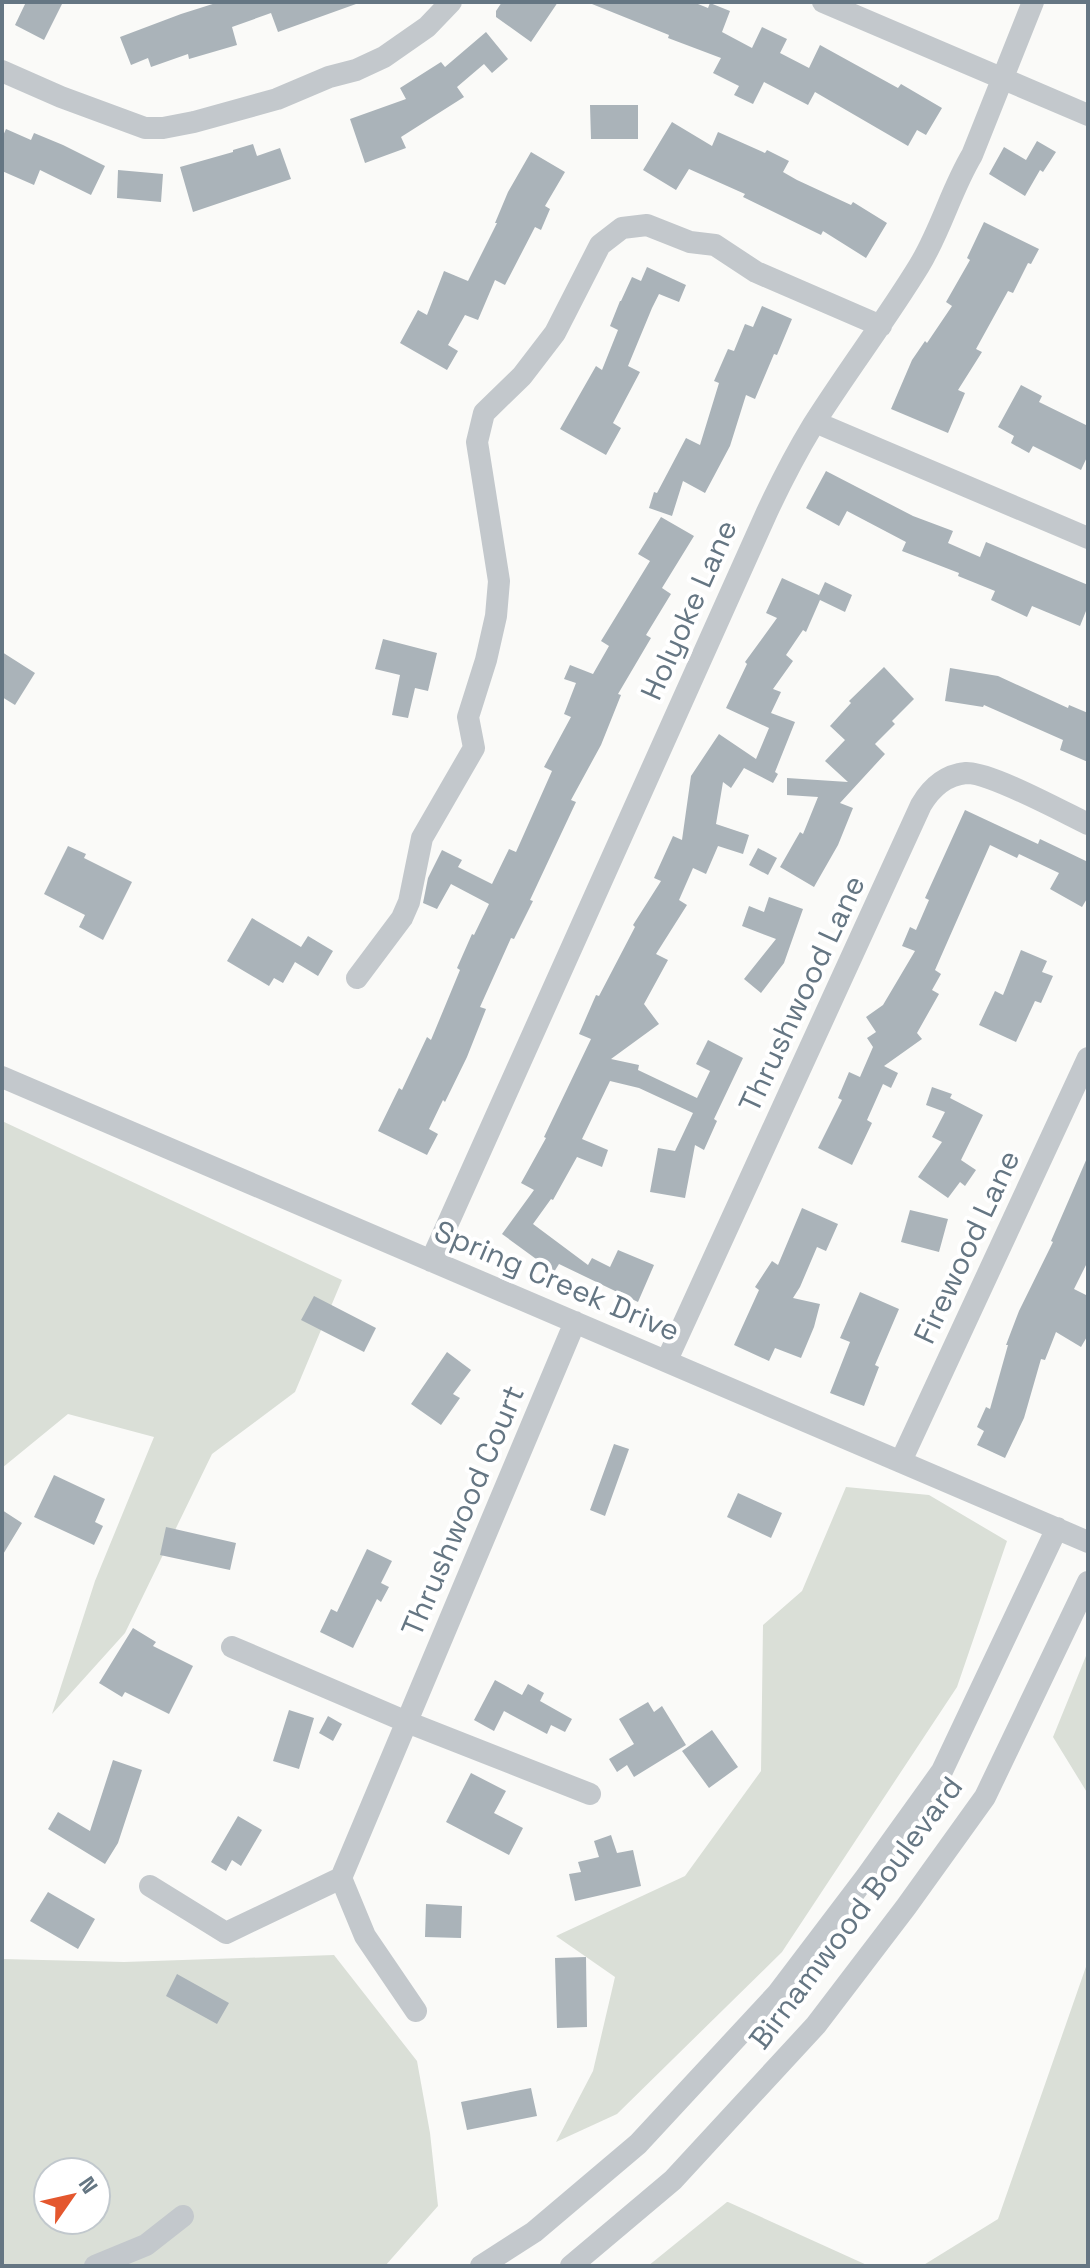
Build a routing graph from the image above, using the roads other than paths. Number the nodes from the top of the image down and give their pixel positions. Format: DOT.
graph roads {
  1 [pos="451,2"];
  2 [pos="823,2"];
  3 [pos="1033,2"];
  4 [pos="2,71"];
  5 [pos="1002,79"];
  6 [pos="1088,115"];
  7 [pos="881,326"];
  8 [pos="815,422"];
  9 [pos="1088,538"];
  10 [pos="1078,819"];
  11 [pos="357,978"];
  12 [pos="1088,1058"];
  13 [pos="2,1077"];
  14 [pos="431,1261"];
  15 [pos="575,1322"];
  16 [pos="667,1360"];
  17 [pos="901,1461"];
  18 [pos="1057,1528"];
  19 [pos="1088,1542"];
  20 [pos="1088,1582"];
  21 [pos="232,1647"];
  22 [pos="407,1722"];
  23 [pos="590,1794"];
  24 [pos="341,1878"];
  25 [pos="150,1886"];
  26 [pos="416,2011"];
  27 [pos="183,2216"];
  28 [pos="95,2266"];
  29 [pos="481,2266"];
  30 [pos="571,2266"];
  1 -- 4 [label="street"];
  2 -- 5 [label="street"];
  3 -- 5 [label="street, Holyoke Lane"];
  5 -- 6 [label="street"];
  5 -- 7 [label="street, Holyoke Lane"];
  7 -- 8 [label="street, Holyoke Lane"];
  7 -- 11 [label="street"];
  8 -- 9 [label="street"];
  8 -- 14 [label="street, Holyoke Lane"];
  10 -- 16 [label="street, Thrushwood Lane"];
  12 -- 17 [label="street, Firewood Lane"];
  13 -- 14 [label="street, Spring Creek Drive"];
  14 -- 15 [label="street, Spring Creek Drive"];
  15 -- 16 [label="street, Spring Creek Drive"];
  15 -- 22 [label="street, Thrushwood Court"];
  16 -- 17 [label="street, Spring Creek Drive"];
  17 -- 18 [label="street, Spring Creek Drive"];
  18 -- 19 [label="street, Spring Creek Drive"];
  18 -- 29 [label="street, Birnamwood Boulevard"];
  20 -- 30 [label="street, Birnamwood Boulevard"];
  21 -- 22 [label="street"];
  22 -- 23 [label="street"];
  22 -- 24 [label="street, Thrushwood Court"];
  24 -- 25 [label="street"];
  24 -- 26 [label="street"];
  27 -- 28 [label="street"];
}
